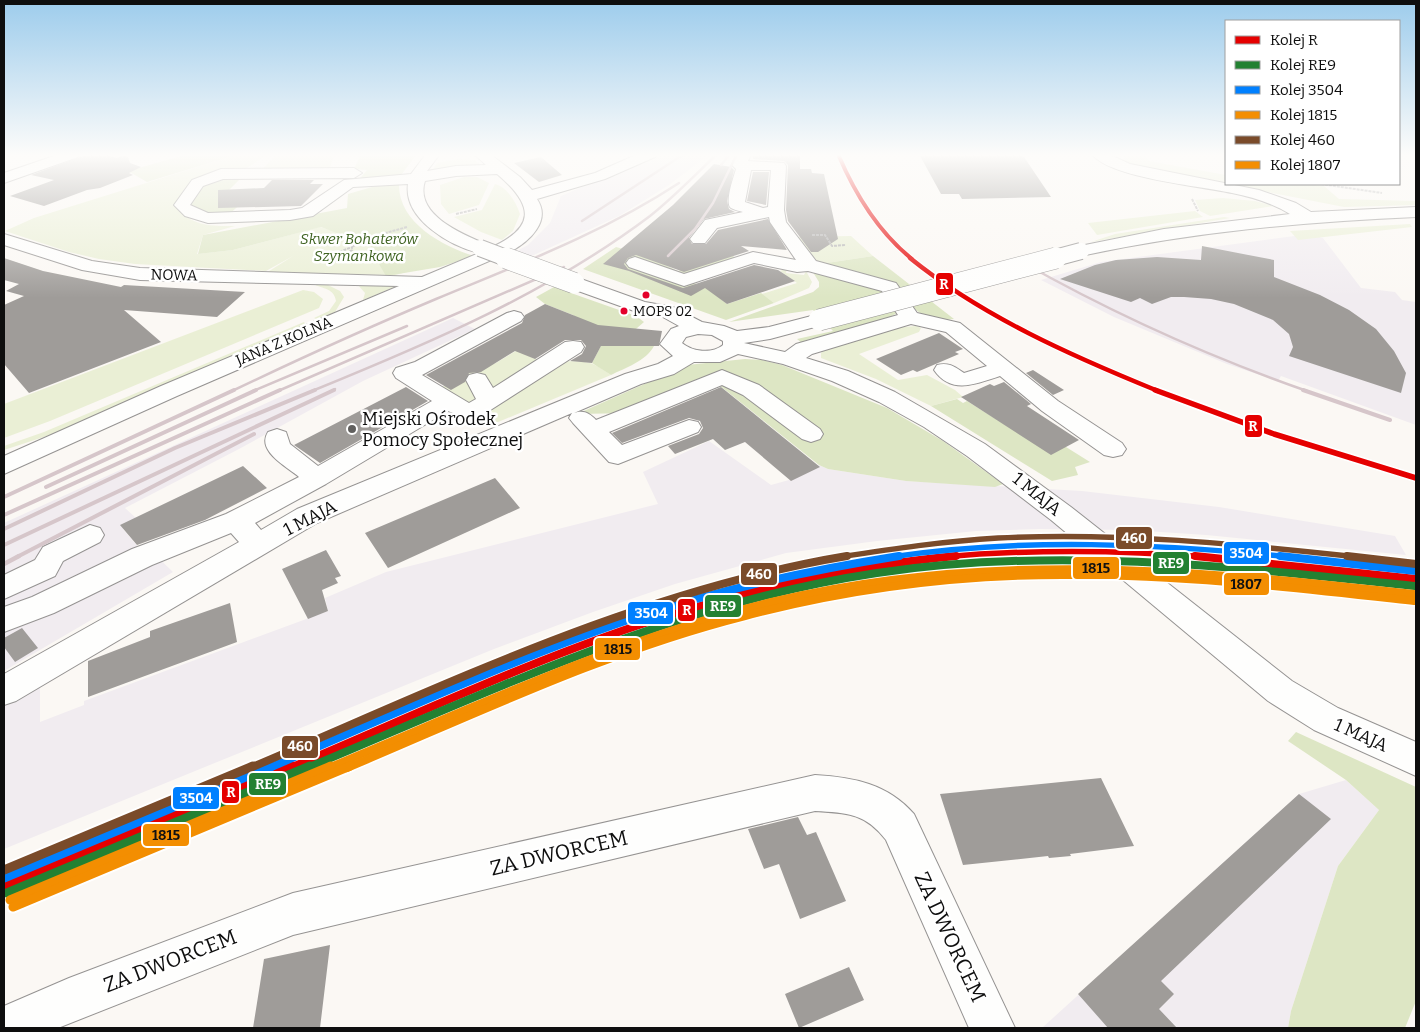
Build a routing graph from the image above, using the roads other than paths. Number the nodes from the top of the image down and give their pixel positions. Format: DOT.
graph roads {
  1 [pos="184,202"];
  2 [pos="323,202"];
  3 [pos="417,202"];
  4 [pos="533,202"];
  5 [pos="737,202"];
  6 [pos="771,202"];
  7 [pos="1278,202"];
  8 [pos="769,211"];
  9 [pos="1416,212"];
  10 [pos="1308,217"];
  11 [pos="4,238"];
  12 [pos="699,239"];
  13 [pos="30,248"];
  14 [pos="4,257"];
  15 [pos="635,263"];
  16 [pos="809,265"];
  17 [pos="349,280"];
  18 [pos="684,280"];
  19 [pos="422,283"];
  20 [pos="706,287"];
  21 [pos="352,313"];
  22 [pos="514,317"];
  23 [pos="910,318"];
  24 [pos="685,342"];
  25 [pos="734,343"];
  26 [pos="573,347"];
  27 [pos="777,348"];
  28 [pos="1003,368"];
  29 [pos="945,370"];
  30 [pos="477,380"];
  31 [pos="448,401"];
  32 [pos="489,402"];
  33 [pos="569,406"];
  34 [pos="688,427"];
  35 [pos="593,430"];
  36 [pos="811,434"];
  37 [pos="277,437"];
  38 [pos="1113,449"];
  39 [pos="7,464"];
  40 [pos="317,478"];
  41 [pos="236,521"];
  42 [pos="90,534"];
  43 [pos="259,545"];
  44 [pos="4,588"];
  45 [pos="4,620"];
  46 [pos="4,691"];
  47 [pos="1416,759"];
  48 [pos="8,1028"];
  49 [pos="992,1028"];
  1 -- 2 [label="street"];
  3 -- 24 [label="street, bridge"];
  4 -- 19 [label="street, JANA Z KOLNA"];
  5 -- 8 [label="street"];
  6 -- 8 [label="street"];
  7 -- 10 [label="street"];
  8 -- 12 [label="street"];
  8 -- 16 [label="street"];
  9 -- 10 [label="street"];
  10 -- 27 [label="street, bridge"];
  11 -- 13 [label="street, NOWA"];
  13 -- 14 [label="street"];
  13 -- 17 [label="street, NOWA"];
  15 -- 18 [label="street"];
  16 -- 18 [label="street"];
  16 -- 23 [label="street"];
  17 -- 19 [label="street, NOWA"];
  17 -- 21 [label="street"];
  18 -- 20 [label="street"];
  19 -- 21 [label="street, JANA Z KOLNA"];
  21 -- 39 [label="street, JANA Z KOLNA"];
  22 -- 31 [label="street"];
  23 -- 27 [label="street"];
  23 -- 28 [label="street"];
  24 -- 25 [label="street, 1 MAJA"];
  24 -- 25 [label="street"];
  24 -- 33 [label="street, 1 MAJA"];
  25 -- 27 [label="street, 1 MAJA"];
  26 -- 32 [label="street"];
  27 -- 47 [label="street, 1 MAJA"];
  28 -- 29 [label="street"];
  28 -- 38 [label="street"];
  30 -- 32 [label="street"];
  31 -- 32 [label="street"];
  31 -- 40 [label="street"];
  33 -- 35 [label="street"];
  33 -- 43 [label="street, 1 MAJA"];
  34 -- 35 [label="street"];
  35 -- 36 [label="street"];
  37 -- 40 [label="street"];
  40 -- 41 [label="street"];
  41 -- 43 [label="street"];
  41 -- 45 [label="street"];
  42 -- 44 [label="street"];
  43 -- 46 [label="street, 1 MAJA"];
  48 -- 49 [label="street, ZA DWORCEM"];
}
